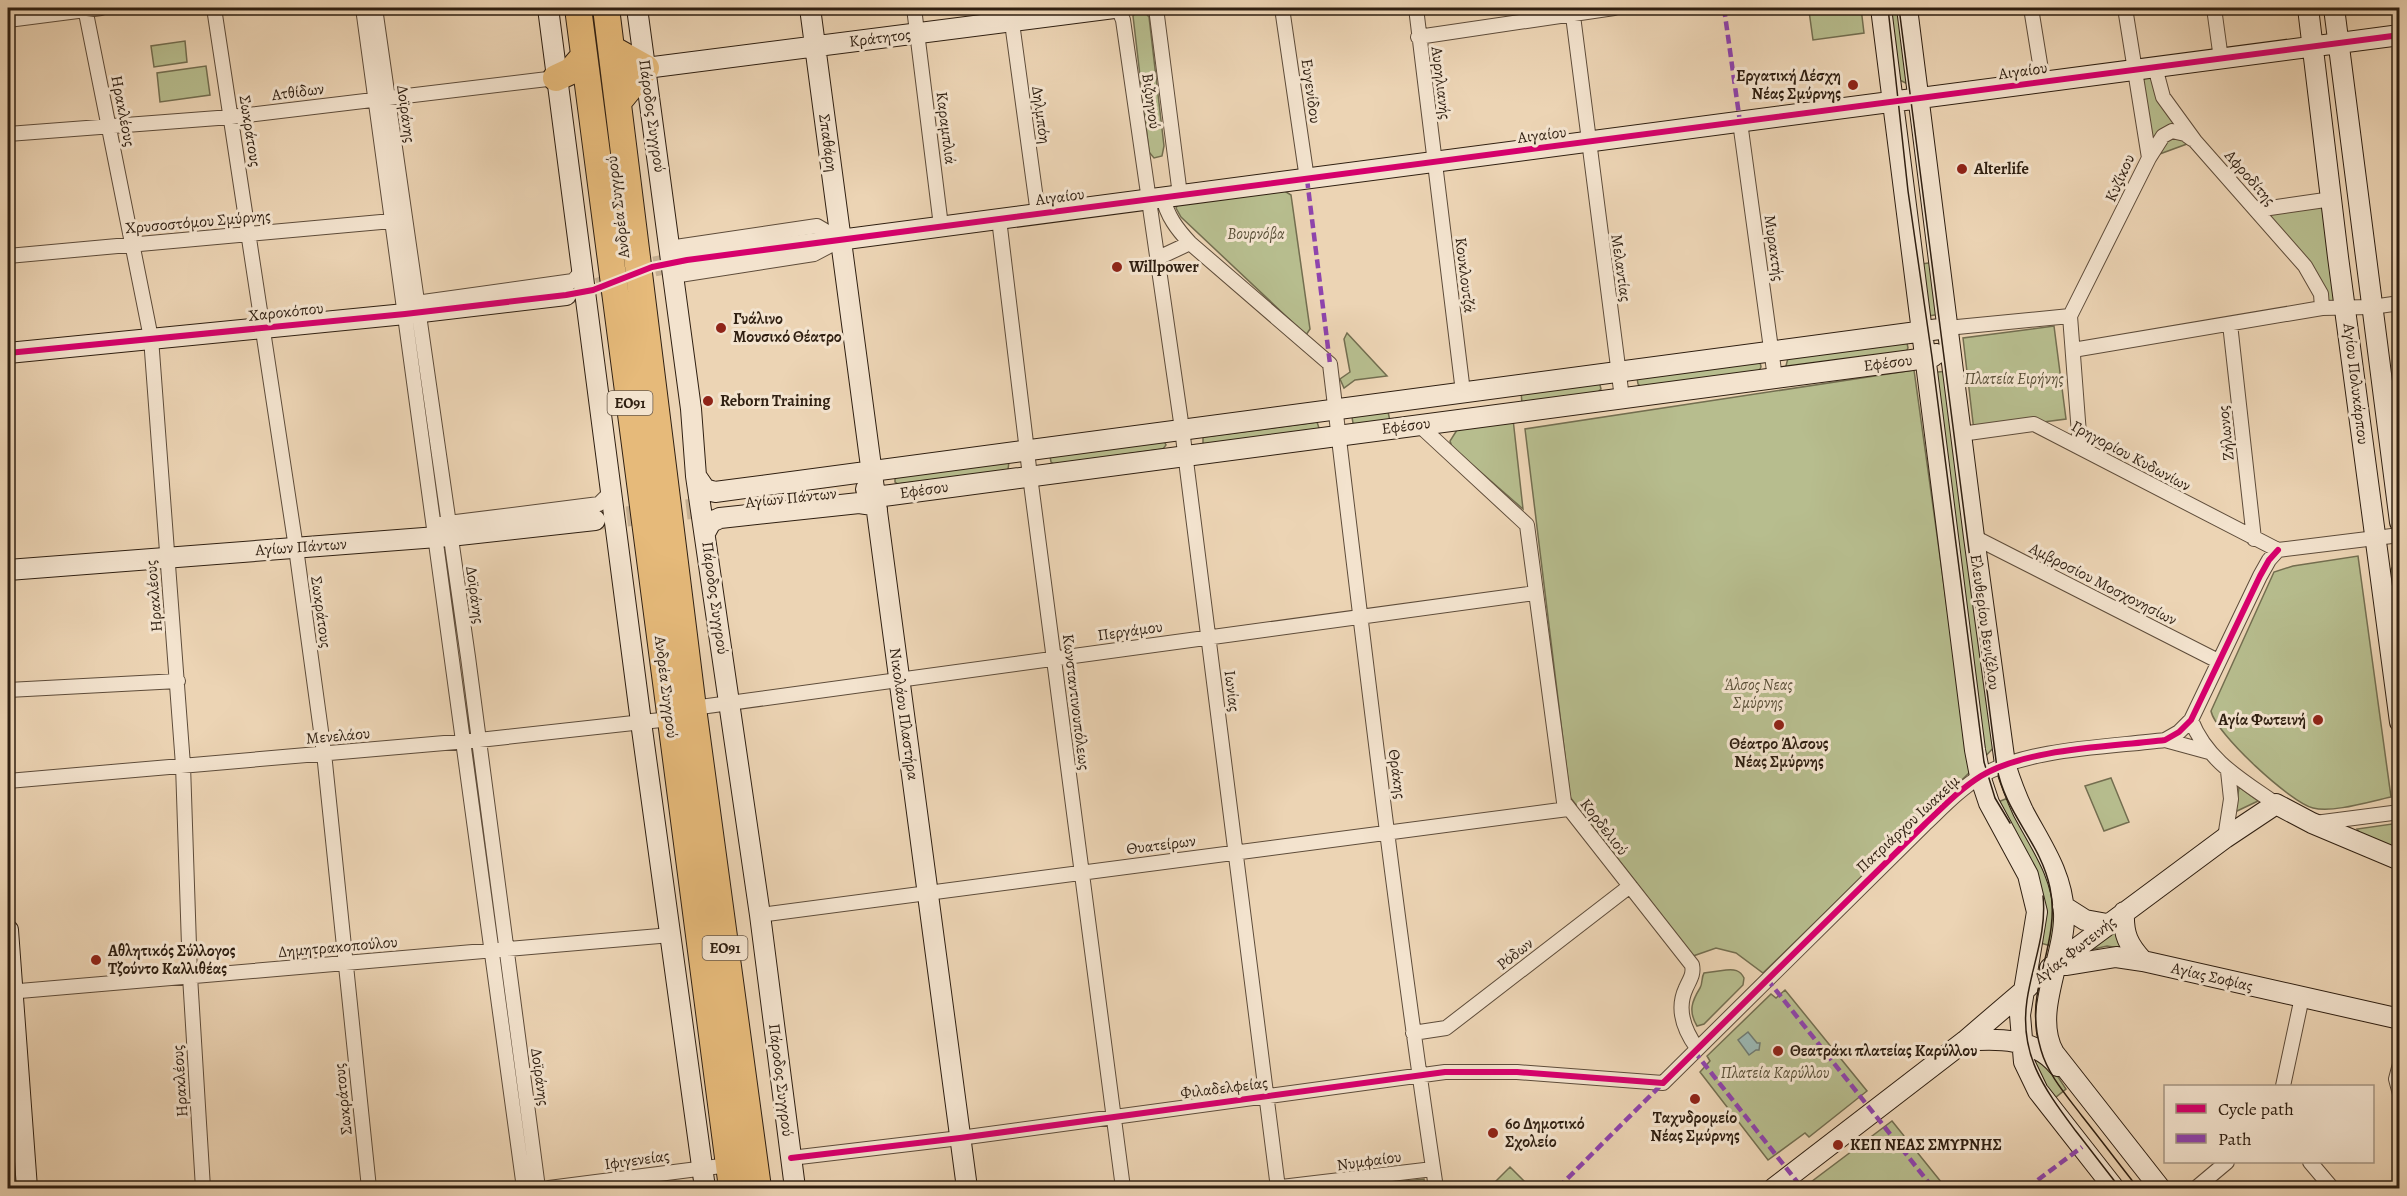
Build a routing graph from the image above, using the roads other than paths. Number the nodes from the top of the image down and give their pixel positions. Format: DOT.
graph roads {
  1 [pos="85,8"];
  2 [pos="101,8"];
  3 [pos="214,8"];
  4 [pos="363,8"];
  5 [pos="375,8"];
  6 [pos="548,8"];
  7 [pos="578,8"];
  8 [pos="606,8"];
  9 [pos="637,8"];
  10 [pos="810,8"];
  11 [pos="914,8"];
  12 [pos="1116,8"];
  13 [pos="1156,8"];
  14 [pos="1282,8"];
  15 [pos="1416,8"];
  16 [pos="1614,8"];
  17 [pos="1881,8"];
  18 [pos="1907,8"];
  19 [pos="2031,8"];
  20 [pos="2125,8"];
  21 [pos="2214,8"];
  22 [pos="2308,8"];
  23 [pos="2334,8"];
  24 [pos="1572,11"];
  25 [pos="1011,14"];
  26 [pos="8,20"];
  27 [pos="917,33"];
  28 [pos="2400,35"];
  29 [pos="1418,37"];
  30 [pos="2339,43"];
  31 [pos="815,46"];
  32 [pos="2314,46"];
  33 [pos="612,49"];
  34 [pos="584,56"];
  35 [pos="2221,59"];
  36 [pos="645,68"];
  37 [pos="2155,68"];
  38 [pos="2134,70"];
  39 [pos="556,78"];
  40 [pos="2043,82"];
  41 [pos="588,88"];
  42 [pos="381,99"];
  43 [pos="1919,99"];
  44 [pos="619,102"];
  45 [pos="1893,102"];
  46 [pos="231,117"];
  47 [pos="1740,122"];
  48 [pos="110,128"];
  49 [pos="8,134"];
  50 [pos="2195,141"];
  51 [pos="1588,142"];
  52 [pos="2149,158"];
  53 [pos="1434,162"];
  54 [pos="1307,179"];
  55 [pos="1164,197"];
  56 [pos="2332,199"];
  57 [pos="2256,210"];
  58 [pos="1038,214"];
  59 [pos="999,219"];
  60 [pos="392,221"];
  61 [pos="941,226"];
  62 [pos="249,234"];
  63 [pos="841,240"];
  64 [pos="133,243"];
  65 [pos="1190,243"];
  66 [pos="669,248"];
  67 [pos="8,256"];
  68 [pos="1158,258"];
  69 [pos="687,260"];
  70 [pos="582,271"];
  71 [pos="673,276"];
  72 [pos="566,295"];
  73 [pos="2400,303"];
  74 [pos="2372,307"];
  75 [pos="588,308"];
  76 [pos="2322,308"];
  77 [pos="2346,308"];
  78 [pos="414,313"];
  79 [pos="2070,316"];
  80 [pos="2230,324"];
  81 [pos="263,328"];
  82 [pos="1947,328"];
  83 [pos="1920,331"];
  84 [pos="151,339"];
  85 [pos="2073,350"];
  86 [pos="1772,351"];
  87 [pos="8,353"];
  88 [pos="1924,358"];
  89 [pos="1618,371"];
  90 [pos="1775,378"];
  91 [pos="1463,392"];
  92 [pos="1622,398"];
  93 [pos="1335,409"];
  94 [pos="1418,424"];
  95 [pos="1182,429"];
  96 [pos="1961,434"];
  97 [pos="1339,435"];
  98 [pos="2080,447"];
  99 [pos="1027,450"];
  100 [pos="1185,455"];
  101 [pos="696,476"];
  102 [pos="1030,476"];
  103 [pos="612,491"];
  104 [pos="873,492"];
  105 [pos="716,506"];
  106 [pos="595,520"];
  107 [pos="2400,522"];
  108 [pos="616,526"];
  109 [pos="705,533"];
  110 [pos="442,535"];
  111 [pos="2400,535"];
  112 [pos="1974,537"];
  113 [pos="2254,538"];
  114 [pos="2375,538"];
  115 [pos="296,548"];
  116 [pos="2278,550"];
  117 [pos="168,556"];
  118 [pos="8,570"];
  119 [pos="1534,593"];
  120 [pos="1359,617"];
  121 [pos="1208,637"];
  122 [pos="1054,658"];
  123 [pos="2218,661"];
  124 [pos="899,679"];
  125 [pos="178,681"];
  126 [pos="8,690"];
  127 [pos="730,702"];
  128 [pos="693,708"];
  129 [pos="670,718"];
  130 [pos="2191,720"];
  131 [pos="641,722"];
  132 [pos="2400,722"];
  133 [pos="479,740"];
  134 [pos="2165,740"];
  135 [pos="464,741"];
  136 [pos="2209,752"];
  137 [pos="324,753"];
  138 [pos="2005,764"];
  139 [pos="183,765"];
  140 [pos="2228,771"];
  141 [pos="1980,777"];
  142 [pos="8,780"];
  143 [pos="2276,804"];
  144 [pos="1568,809"];
  145 [pos="2400,812"];
  146 [pos="2312,823"];
  147 [pos="1388,832"];
  148 [pos="2225,838"];
  149 [pos="1235,852"];
  150 [pos="2400,860"];
  151 [pos="1082,873"];
  152 [pos="1630,886"];
  153 [pos="927,893"];
  154 [pos="2063,906"];
  155 [pos="2124,912"];
  156 [pos="760,915"];
  157 [pos="2107,924"];
  158 [pos="8,930"];
  159 [pos="671,935"];
  160 [pos="2033,942"];
  161 [pos="507,949"];
  162 [pos="492,950"];
  163 [pos="2143,961"];
  164 [pos="346,963"];
  165 [pos="2056,964"];
  166 [pos="190,976"];
  167 [pos="10,992"];
  168 [pos="2023,992"];
  169 [pos="2302,997"];
  170 [pos="2400,1019"];
  171 [pos="1413,1033"];
  172 [pos="1965,1041"];
  173 [pos="2021,1043"];
  174 [pos="1697,1048"];
  175 [pos="2400,1064"];
  176 [pos="1419,1075"];
  177 [pos="1663,1083"];
  178 [pos="2283,1085"];
  179 [pos="2400,1094"];
  180 [pos="1266,1096"];
  181 [pos="1114,1116"];
  182 [pos="960,1138"];
  183 [pos="2129,1149"];
  184 [pos="791,1158"];
  185 [pos="2225,1163"];
  186 [pos="2312,1163"];
  187 [pos="702,1167"];
  188 [pos="1433,1169"];
  189 [pos="731,1177"];
  190 [pos="27,1188"];
  191 [pos="203,1188"];
  192 [pos="369,1188"];
  193 [pos="524,1188"];
  194 [pos="538,1188"];
  195 [pos="549,1188"];
  196 [pos="705,1188"];
  197 [pos="758,1188"];
  198 [pos="795,1188"];
  199 [pos="967,1188"];
  200 [pos="1123,1188"];
  201 [pos="1282,1188"];
  202 [pos="1436,1188"];
  203 [pos="1774,1188"];
  204 [pos="2114,1188"];
  205 [pos="2160,1188"];
  206 [pos="2196,1188"];
  207 [pos="2332,1188"];
  1 -- 2 [label="street"];
  1 -- 26 [label="street"];
  1 -- 48 [label="street, Ηρακλέους"];
  3 -- 46 [label="street, Σωκράτους"];
  4 -- 42 [label="street, Δοϊράνης"];
  5 -- 42 [label="street, Δοϊράνης"];
  6 -- 39 [label="street"];
  7 -- 34 [label="highway, Ανδρέα Συγγρού / ΕΟ91"];
  8 -- 33 [label="highway, Ανδρέα Συγγρού / ΕΟ91"];
  9 -- 36 [label="street, Πάροδος Συγγρού"];
  10 -- 31 [label="street, Σπαθάρη"];
  11 -- 27 [label="street, Καραμπλιά"];
  12 -- 25 [label="street, Κράτητος"];
  12 -- 55 [label="street, Βιζυηνού"];
  13 -- 55 [label="street, Βιζυηνού"];
  14 -- 54 [label="street, Ευγενίδου"];
  15 -- 29 [label="street, Αυρηλιανής"];
  16 -- 24 [label="street"];
  17 -- 45 [label="street, Ελευθερίου Βενιζέλου"];
  18 -- 43 [label="street, Ελευθερίου Βενιζέλου"];
  19 -- 40 [label="street"];
  20 -- 38 [label="street, Κυζίκου"];
  21 -- 35 [label="street"];
  22 -- 32 [label="street, Αγίου Πολυκάρπου"];
  23 -- 30 [label="street, Αγίου Πολυκάρπου"];
  24 -- 29 [label="street"];
  24 -- 51 [label="street, Μελαντίας"];
  25 -- 27 [label="street, Κράτητος"];
  25 -- 58 [label="street, Δηλμπόη"];
  27 -- 31 [label="street, Κράτητος"];
  27 -- 61 [label="street, Καραμπλιά"];
  28 -- 30 [label="street, Αιγαίου"];
  29 -- 53 [label="street, Αυρηλιανής"];
  30 -- 32 [label="street, Αιγαίου"];
  30 -- 74 [label="street, Αγίου Πολυκάρπου"];
  31 -- 36 [label="street, Κράτητος"];
  31 -- 63 [label="street, Σπαθάρη"];
  32 -- 35 [label="street, Αιγαίου"];
  32 -- 56 [label="street, Αγίου Πολυκάρπου"];
  33 -- 36 [label="highway"];
  33 -- 44 [label="highway, Ανδρέα Συγγρού / ΕΟ91"];
  34 -- 39 [label="highway"];
  34 -- 41 [label="highway, Ανδρέα Συγγρού / ΕΟ91"];
  35 -- 37 [label="street, Αιγαίου"];
  36 -- 44 [label="highway"];
  36 -- 66 [label="street, Πάροδος Συγγρού"];
  37 -- 38 [label="street, Αιγαίου"];
  37 -- 50 [label="street, Αφροδίτης"];
  38 -- 40 [label="street, Αιγαίου"];
  38 -- 52 [label="street, Κυζίκου"];
  39 -- 41 [label="highway"];
  39 -- 42 [label="street, Ατθίδων"];
  39 -- 70 [label="street"];
  40 -- 43 [label="street, Αιγαίου"];
  41 -- 129 [label="highway, Ανδρέα Συγγρού / ΕΟ91"];
  42 -- 46 [label="street, Ατθίδων"];
  42 -- 60 [label="street, Δοϊράνης"];
  42 -- 78 [label="street, Δοϊράνης"];
  43 -- 45 [label="street, Αιγαίου"];
  43 -- 82 [label="street, Ελευθερίου Βενιζέλου"];
  44 -- 128 [label="highway, Ανδρέα Συγγρού / ΕΟ91"];
  45 -- 47 [label="street, Αιγαίου"];
  45 -- 83 [label="street, Ελευθερίου Βενιζέλου"];
  46 -- 48 [label="street, Ατθίδων"];
  46 -- 62 [label="street, Σωκράτους"];
  47 -- 51 [label="street, Αιγαίου"];
  47 -- 86 [label="street, Μυρακτής"];
  48 -- 49 [label="street, Ατθίδων"];
  48 -- 64 [label="street, Ηρακλέους"];
  50 -- 52 [label="street"];
  50 -- 57 [label="street, Αφροδίτης"];
  51 -- 53 [label="street, Αιγαίου"];
  51 -- 89 [label="street, Μελαντίας"];
  52 -- 79 [label="street, Κυζίκου"];
  53 -- 54 [label="street, Αιγαίου"];
  53 -- 91 [label="street, Κουκλουτζά"];
  54 -- 55 [label="street, Αιγαίου"];
  55 -- 58 [label="street, Αιγαίου"];
  55 -- 65 [label="street"];
  55 -- 68 [label="street, Ιωνίας"];
  56 -- 57 [label="street"];
  56 -- 77 [label="street, Αγίου Πολυκάρπου"];
  57 -- 76 [label="street, Αφροδίτης"];
  58 -- 59 [label="street, Αιγαίου"];
  59 -- 61 [label="street, Αιγαίου"];
  59 -- 99 [label="street, Κωνσταντινουπόλεως"];
  60 -- 62 [label="street, Χρυσοστόμου Σμύρνης"];
  60 -- 78 [label="street, Δοϊράνης"];
  61 -- 63 [label="street, Αιγαίου"];
  62 -- 64 [label="street, Χρυσοστόμου Σμύρνης"];
  62 -- 81 [label="street, Σωκράτους"];
  63 -- 66 [label="street"];
  63 -- 69 [label="street, Αιγαίου"];
  63 -- 71 [label="street, Αιγαίου"];
  63 -- 104 [label="street, Νικολάου Πλαστήρα"];
  64 -- 67 [label="street, Χρυσοστόμου Σμύρνης"];
  64 -- 84 [label="street, Ηρακλέους"];
  65 -- 68 [label="street"];
  65 -- 93 [label="street, Θράκης"];
  66 -- 71 [label="street, Πάροδος Συγγρού"];
  68 -- 95 [label="street, Ιωνίας"];
  70 -- 75 [label="street"];
  70 -- 78 [label="street, Χαροκόπου"];
  71 -- 101 [label="street, Πάροδος Συγγρού"];
  72 -- 78 [label="street, Χαροκόπου"];
  73 -- 74 [label="street"];
  74 -- 77 [label="street"];
  74 -- 107 [label="street, Αγίου Πολυκάρπου"];
  75 -- 78 [label="street, Χαροκόπου"];
  75 -- 103 [label="street"];
  76 -- 77 [label="street"];
  76 -- 80 [label="street"];
  77 -- 114 [label="street, Αγίου Πολυκάρπου"];
  78 -- 81 [label="street, Χαροκόπου"];
  78 -- 110 [label="street, Δοϊράνης"];
  79 -- 82 [label="street, Εφέσου"];
  79 -- 85 [label="street"];
  80 -- 85 [label="street"];
  80 -- 113 [label="street, Ζήλωνος"];
  81 -- 84 [label="street, Χαροκόπου"];
  81 -- 115 [label="street, Σωκράτους"];
  82 -- 83 [label="street, Εφέσου"];
  82 -- 88 [label="street, Εφέσου"];
  82 -- 96 [label="street, Ελευθερίου Βενιζέλου"];
  83 -- 86 [label="street, Εφέσου"];
  83 -- 88 [label="street, Ελευθερίου Βενιζέλου"];
  84 -- 87 [label="street, Χαροκόπου"];
  84 -- 117 [label="street, Ηρακλέους"];
  85 -- 98 [label="street"];
  86 -- 89 [label="street, Εφέσου"];
  86 -- 90 [label="street, Μυρακτής"];
  88 -- 90 [label="street, Εφέσου"];
  88 -- 141 [label="street, Ελευθερίου Βενιζέλου"];
  89 -- 91 [label="street, Εφέσου"];
  89 -- 92 [label="street, Μελαντίας"];
  90 -- 92 [label="street, Εφέσου"];
  91 -- 93 [label="street, Εφέσου"];
  92 -- 94 [label="street, Εφέσου"];
  93 -- 95 [label="street, Εφέσου"];
  93 -- 97 [label="street, Θράκης"];
  94 -- 97 [label="street, Εφέσου"];
  94 -- 119 [label="street, Κορδελιού"];
  95 -- 99 [label="street, Εφέσου"];
  95 -- 100 [label="street, Ιωνίας"];
  96 -- 98 [label="street, Γρηγορίου Κυδωνίων"];
  96 -- 112 [label="street, Ελευθερίου Βενιζέλου"];
  97 -- 100 [label="street, Εφέσου"];
  97 -- 120 [label="street, Θράκης"];
  98 -- 113 [label="street, Γρηγορίου Κυδωνίων"];
  99 -- 102 [label="street, Κωνσταντινουπόλεως"];
  99 -- 104 [label="street, Εφέσου"];
  100 -- 102 [label="street, Εφέσου"];
  100 -- 121 [label="street, Ιωνίας"];
  101 -- 104 [label="street, Εφέσου"];
  101 -- 109 [label="street, Πάροδος Συγγρού"];
  102 -- 104 [label="street, Εφέσου"];
  102 -- 122 [label="street, Κωνσταντινουπόλεως"];
  103 -- 108 [label="street"];
  103 -- 110 [label="street, Αγίων Πάντων"];
  104 -- 105 [label="street, Αγίων Πάντων"];
  104 -- 109 [label="street"];
  104 -- 124 [label="street, Νικολάου Πλαστήρα"];
  106 -- 110 [label="street, Αγίων Πάντων"];
  108 -- 110 [label="street, Αγίων Πάντων"];
  108 -- 131 [label="street"];
  109 -- 127 [label="street, Πάροδος Συγγρού"];
  110 -- 115 [label="street, Αγίων Πάντων"];
  110 -- 133 [label="street, Δοϊράνης"];
  110 -- 135 [label="street, Δοϊράνης"];
  111 -- 114 [label="street"];
  112 -- 123 [label="street, Αμβροσίου Μοσχονησίων"];
  112 -- 138 [label="street, Ελευθερίου Βενιζέλου"];
  113 -- 116 [label="street, Γρηγορίου Κυδωνίων"];
  114 -- 116 [label="street"];
  114 -- 132 [label="street, Αγίου Πολυκάρπου"];
  115 -- 117 [label="street, Αγίων Πάντων"];
  115 -- 137 [label="street, Σωκράτους"];
  116 -- 123 [label="street, Πατριάρχου Ιωακείμ"];
  117 -- 118 [label="street, Αγίων Πάντων"];
  117 -- 125 [label="street, Ηρακλέους"];
  119 -- 120 [label="street, Περγάμου"];
  119 -- 144 [label="street, Κορδελιού"];
  120 -- 121 [label="street, Περγάμου"];
  120 -- 147 [label="street, Θράκης"];
  121 -- 122 [label="street, Περγάμου"];
  121 -- 149 [label="street, Ιωνίας"];
  122 -- 124 [label="street, Περγάμου"];
  122 -- 151 [label="street, Κωνσταντινουπόλεως"];
  123 -- 130 [label="street, Πατριάρχου Ιωακείμ"];
  124 -- 127 [label="street, Περγάμου"];
  124 -- 153 [label="street, Νικολάου Πλαστήρα"];
  125 -- 126 [label="street"];
  125 -- 139 [label="street, Ηρακλέους"];
  127 -- 128 [label="street, Περγάμου"];
  127 -- 156 [label="street, Πάροδος Συγγρού"];
  128 -- 197 [label="highway, Ανδρέα Συγγρού / ΕΟ91"];
  129 -- 131 [label="street, Μενελάου"];
  129 -- 189 [label="highway, Ανδρέα Συγγρού / ΕΟ91"];
  130 -- 134 [label="street, Πατριάρχου Ιωακείμ"];
  130 -- 136 [label="street"];
  131 -- 133 [label="street, Μενελάου"];
  131 -- 159 [label="street"];
  133 -- 135 [label="street, Μενελάου"];
  133 -- 161 [label="street, Δοϊράνης"];
  134 -- 136 [label="street"];
  134 -- 138 [label="street, Πατριάρχου Ιωακείμ"];
  135 -- 137 [label="street, Μενελάου"];
  135 -- 162 [label="street, Δοϊράνης"];
  136 -- 140 [label="street"];
  137 -- 139 [label="street, Μενελάου"];
  137 -- 164 [label="street, Σωκράτους"];
  138 -- 141 [label="street, Πατριάρχου Ιωακείμ"];
  138 -- 154 [label="street, Ελευθερίου Βενιζέλου"];
  139 -- 142 [label="street, Μενελάου"];
  139 -- 166 [label="street, Ηρακλέους"];
  140 -- 143 [label="street"];
  140 -- 148 [label="street"];
  141 -- 160 [label="street, Ελευθερίου Βενιζέλου"];
  141 -- 174 [label="street, Πατριάρχου Ιωακείμ"];
  143 -- 146 [label="street"];
  143 -- 148 [label="street, Αγίας Φωτεινής"];
  144 -- 147 [label="street, Θυατείρων"];
  144 -- 152 [label="street, Κορδελιού"];
  145 -- 146 [label="street"];
  146 -- 150 [label="street"];
  147 -- 149 [label="street, Θυατείρων"];
  147 -- 171 [label="street, Θράκης"];
  148 -- 155 [label="street, Αγίας Φωτεινής"];
  149 -- 151 [label="street, Θυατείρων"];
  149 -- 180 [label="street, Ιωνίας"];
  151 -- 153 [label="street, Θυατείρων"];
  151 -- 181 [label="street, Κωνσταντινουπόλεως"];
  152 -- 171 [label="street, Ρόδων"];
  152 -- 174 [label="street, Κορδελιού"];
  153 -- 156 [label="street, Θυατείρων"];
  153 -- 182 [label="street, Νικολάου Πλαστήρα"];
  154 -- 157 [label="street"];
  154 -- 165 [label="street, Ελευθερίου Βενιζέλου"];
  155 -- 157 [label="street, Αγίας Φωτεινής"];
  155 -- 163 [label="street"];
  156 -- 184 [label="street, Πάροδος Συγγρού"];
  157 -- 165 [label="street, Αγίας Φωτεινής"];
  158 -- 167 [label="street"];
  159 -- 161 [label="street, Δημητρακοπούλου"];
  159 -- 187 [label="street"];
  160 -- 165 [label="street"];
  160 -- 168 [label="street, Ελευθερίου Βενιζέλου"];
  161 -- 162 [label="street, Δημητρακοπούλου"];
  161 -- 194 [label="street, Δοϊράνης"];
  162 -- 164 [label="street, Δημητρακοπούλου"];
  162 -- 193 [label="street, Δοϊράνης"];
  163 -- 165 [label="street, Αγίας Σοφίας"];
  163 -- 169 [label="street, Αγίας Σοφίας"];
  164 -- 166 [label="street, Δημητρακοπούλου"];
  164 -- 192 [label="street, Σωκράτους"];
  165 -- 168 [label="street, Αγίας Φωτεινής"];
  165 -- 183 [label="street, Ελευθερίου Βενιζέλου"];
  166 -- 167 [label="street, Δημητρακοπούλου"];
  166 -- 191 [label="street, Ηρακλέους"];
  167 -- 190 [label="street"];
  168 -- 172 [label="street, Αγίας Φωτεινής"];
  168 -- 173 [label="street, Ελευθερίου Βενιζέλου"];
  169 -- 170 [label="street, Αγίας Σοφίας"];
  169 -- 178 [label="street"];
  171 -- 176 [label="street, Θράκης"];
  172 -- 173 [label="street"];
  172 -- 203 [label="street, Αγίας Φωτεινής"];
  173 -- 183 [label="street"];
  173 -- 204 [label="street, Ελευθερίου Βενιζέλου"];
  174 -- 177 [label="street, Πατριάρχου Ιωακείμ"];
  175 -- 179 [label="street"];
  176 -- 177 [label="street, Φιλαδελφείας"];
  176 -- 180 [label="street, Φιλαδελφείας"];
  176 -- 188 [label="street, Θράκης"];
  180 -- 181 [label="street, Φιλαδελφείας"];
  180 -- 201 [label="street, Ιωνίας"];
  181 -- 182 [label="street, Φιλαδελφείας"];
  181 -- 200 [label="street, Κωνσταντινουπόλεως"];
  182 -- 184 [label="street, Φιλαδελφείας"];
  182 -- 199 [label="street, Νικολάου Πλαστήρα"];
  183 -- 205 [label="street, Ελευθερίου Βενιζέλου"];
  184 -- 198 [label="street, Πάροδος Συγγρού"];
  185 -- 206 [label="street"];
  186 -- 207 [label="street"];
  187 -- 189 [label="street, Ιφιγενείας"];
  187 -- 195 [label="street, Ιφιγενείας"];
  187 -- 196 [label="street"];
  188 -- 201 [label="street, Νυμφαίου"];
  188 -- 202 [label="street, Θράκης"];
}
